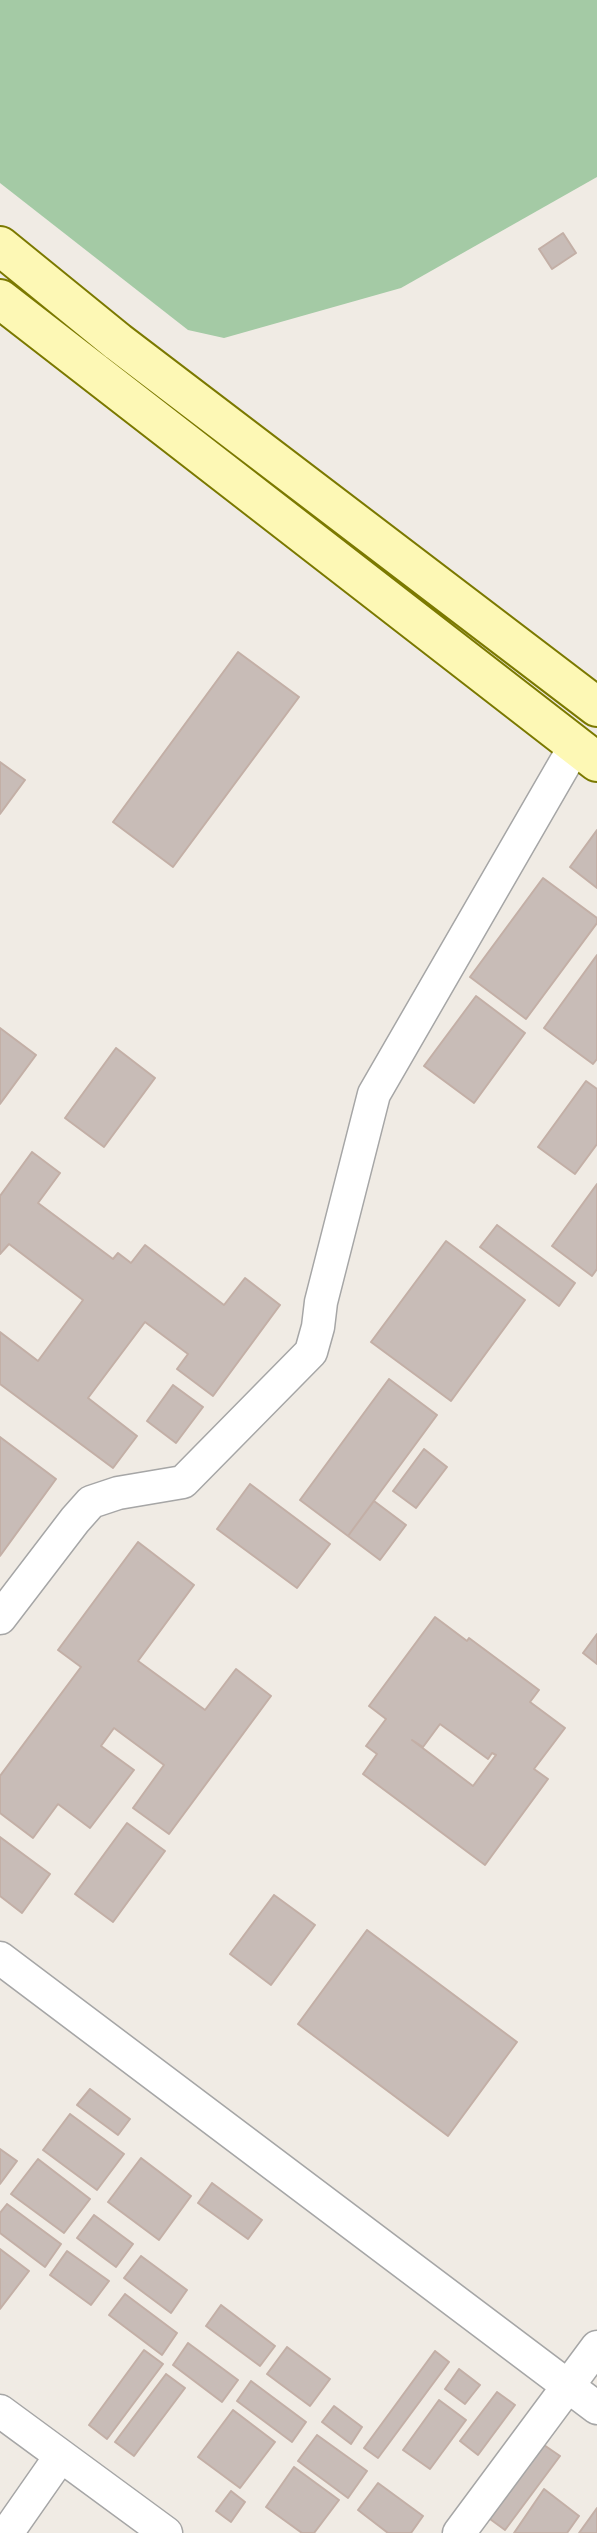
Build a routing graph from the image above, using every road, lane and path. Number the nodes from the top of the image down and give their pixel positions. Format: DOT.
graph roads {
  1 [pos="0,246"];
  2 [pos="0,299"];
  3 [pos="597,707"];
  4 [pos="586,754"];
  5 [pos="0,1618"];
  6 [pos="0,1958"];
  7 [pos="597,2347"];
  8 [pos="568,2385"];
  9 [pos="597,2408"];
  10 [pos="0,2411"];
  11 [pos="60,2456"];
  12 [pos="7,2533"];
  13 [pos="166,2533"];
  14 [pos="459,2533"];
  1 -- 3 [label="main road"];
  2 -- 4 [label="main road"];
  4 -- 5 [label="street"];
  6 -- 8 [label="street"];
  7 -- 8 [label="street"];
  8 -- 9 [label="street"];
  8 -- 14 [label="street"];
  10 -- 11 [label="street"];
  11 -- 12 [label="street"];
  11 -- 13 [label="street"];
}
